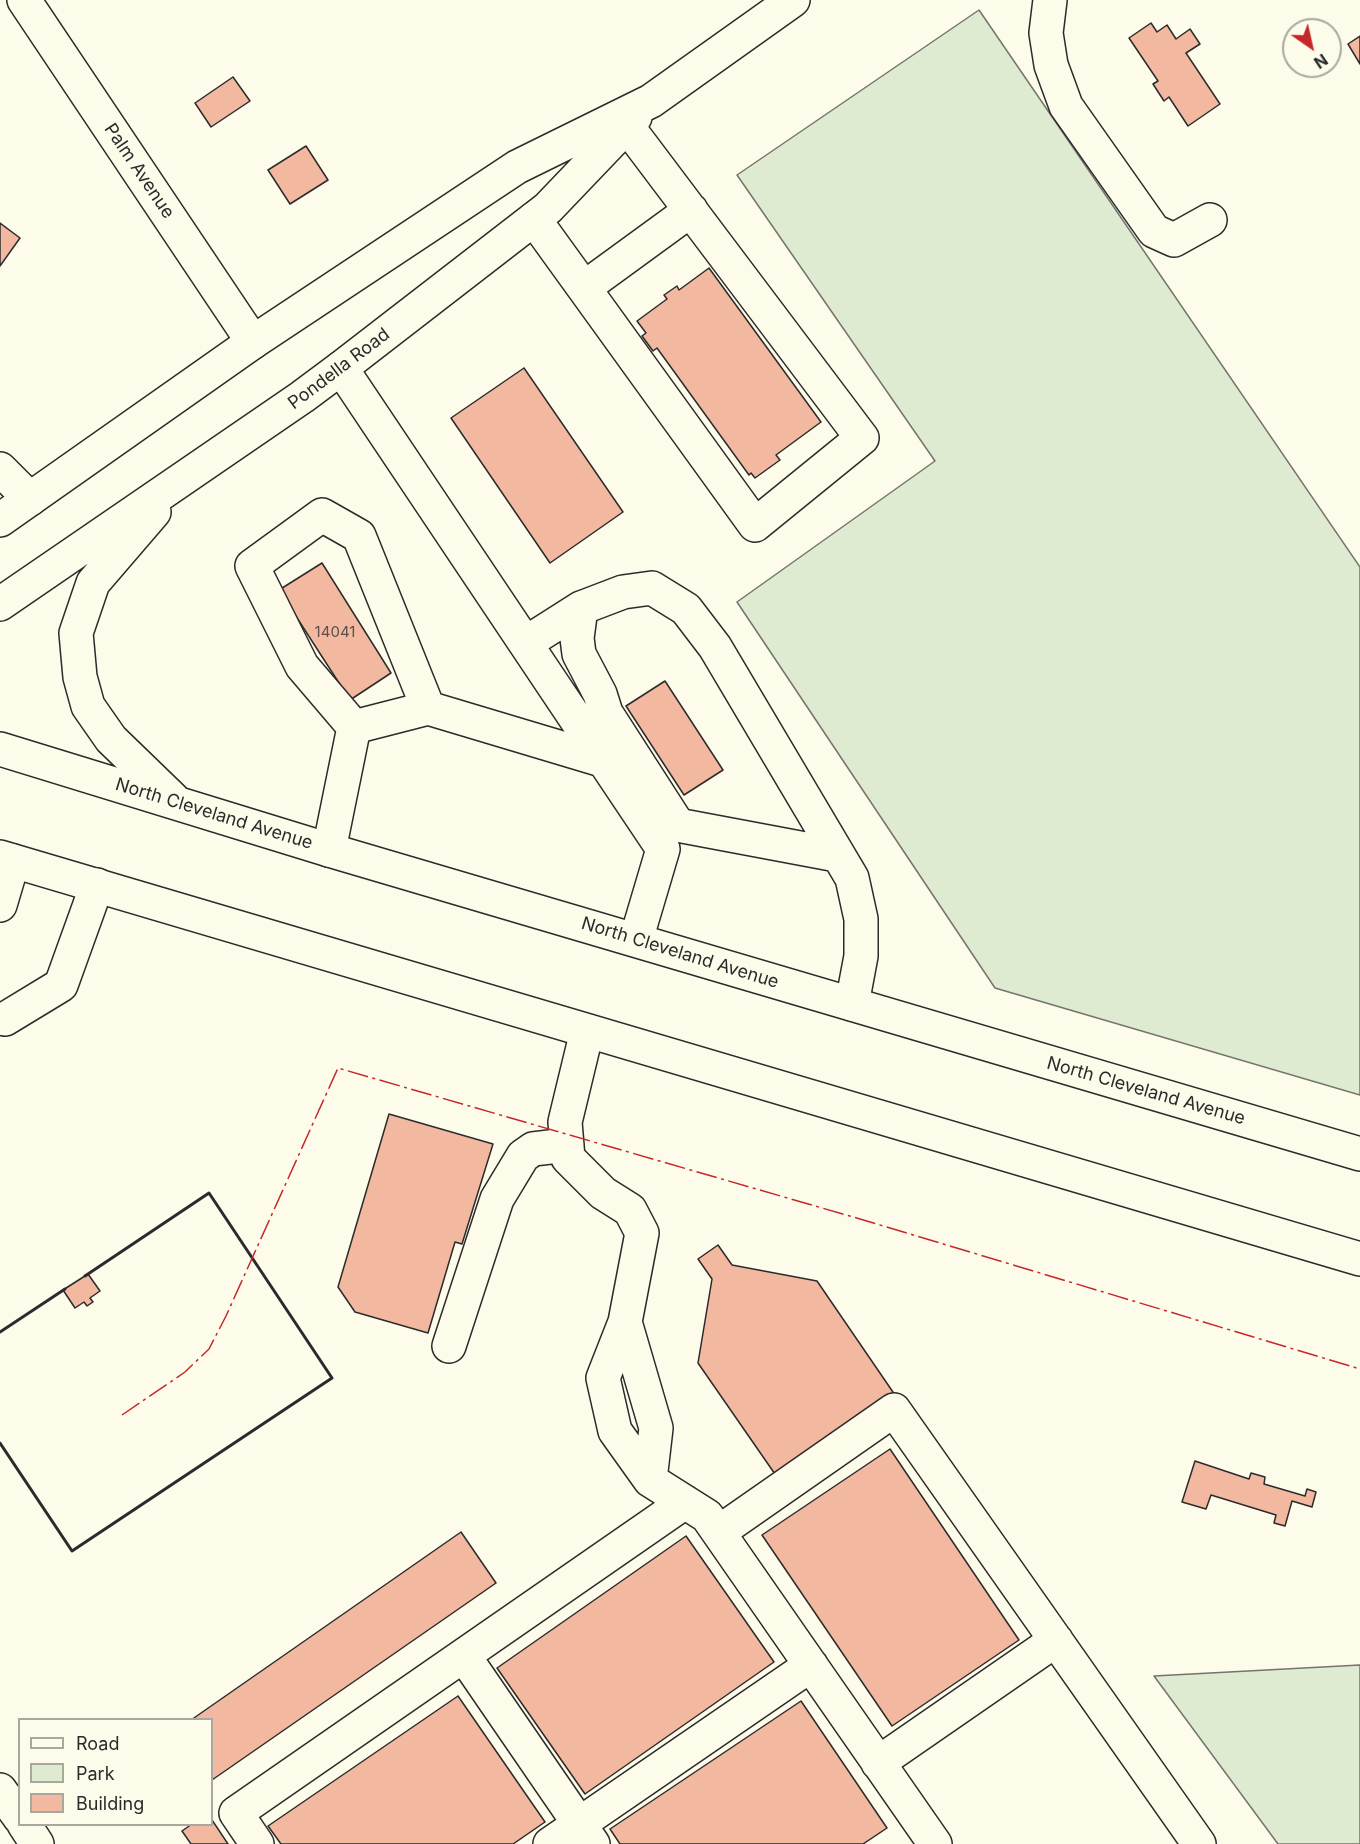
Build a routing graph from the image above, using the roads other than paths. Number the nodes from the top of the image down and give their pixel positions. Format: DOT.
graph roads {
  1 [pos="24,0"];
  2 [pos="793,0"];
  3 [pos="1050,0"];
  4 [pos="651,101"];
  5 [pos="627,126"];
  6 [pos="691,210"];
  7 [pos="534,219"];
  8 [pos="1210,220"];
  9 [pos="584,288"];
  10 [pos="253,342"];
  11 [pos="341,368"];
  12 [pos="0,469"];
  13 [pos="184,478"];
  14 [pos="30,499"];
  15 [pos="0,520"];
  16 [pos="0,604"];
  17 [pos="581,608"];
  18 [pos="526,643"];
  19 [pos="428,708"];
  20 [pos="354,727"];
  21 [pos="0,749"];
  22 [pos="605,761"];
  23 [pos="179,804"];
  24 [pos="643,818"];
  25 [pos="678,825"];
  26 [pos="330,850"];
  27 [pos="837,855"];
  28 [pos="7,859"];
  29 [pos="97,885"];
  30 [pos="0,905"];
  31 [pos="636,940"];
  32 [pos="852,1004"];
  33 [pos="2,1016"];
  34 [pos="587,1031"];
  35 [pos="567,1145"];
  36 [pos="1360,1154"];
  37 [pos="1360,1259"];
  38 [pos="449,1346"];
  39 [pos="685,1502"];
  40 [pos="719,1532"];
  41 [pos="1056,1640"];
  42 [pos="464,1656"];
  43 [pos="811,1665"];
  44 [pos="878,1763"];
  45 [pos="0,1790"];
  46 [pos="18,1815"];
  47 [pos="25,1826"];
  48 [pos="586,1834"];
  49 [pos="37,1844"];
  50 [pos="257,1844"];
  51 [pos="550,1844"];
  52 [pos="935,1844"];
  53 [pos="1199,1844"];
  1 -- 10 [label="main road, Palm Avenue"];
  2 -- 4 [label="main road, Pondella Road"];
  3 -- 8 [label="main road"];
  4 -- 5 [label="main road, Pondella Road"];
  4 -- 10 [label="main road, Pondella Road"];
  5 -- 6 [label="main road"];
  5 -- 7 [label="main road, Pondella Road"];
  6 -- 9 [label="main road"];
  6 -- 9 [label="main road"];
  7 -- 9 [label="main road"];
  7 -- 11 [label="main road, Pondella Road"];
  10 -- 14 [label="main road, Pondella Road"];
  11 -- 13 [label="main road, Pondella Road"];
  11 -- 18 [label="main road"];
  12 -- 14 [label="main road"];
  13 -- 16 [label="main road, Pondella Road"];
  13 -- 23 [label="main road"];
  14 -- 15 [label="main road, Pondella Road"];
  17 -- 18 [label="main road"];
  17 -- 25 [label="main road"];
  17 -- 27 [label="main road"];
  18 -- 22 [label="main road"];
  19 -- 20 [label="main road"];
  19 -- 20 [label="main road"];
  19 -- 22 [label="main road"];
  20 -- 26 [label="main road"];
  21 -- 23 [label="main road, North Cleveland Avenue"];
  22 -- 24 [label="main road"];
  23 -- 26 [label="main road, North Cleveland Avenue"];
  24 -- 25 [label="main road"];
  24 -- 31 [label="main road"];
  25 -- 27 [label="main road"];
  26 -- 31 [label="main road, North Cleveland Avenue"];
  27 -- 32 [label="main road"];
  28 -- 29 [label="main road"];
  28 -- 30 [label="main road"];
  29 -- 33 [label="main road"];
  29 -- 34 [label="main road"];
  31 -- 32 [label="main road, North Cleveland Avenue"];
  32 -- 36 [label="main road, North Cleveland Avenue"];
  34 -- 35 [label="main road"];
  34 -- 37 [label="main road"];
  35 -- 38 [label="main road"];
  35 -- 39 [label="main road"];
  39 -- 40 [label="main road"];
  39 -- 42 [label="main road"];
  40 -- 41 [label="main road"];
  40 -- 43 [label="main road"];
  41 -- 44 [label="main road"];
  41 -- 53 [label="main road"];
  42 -- 48 [label="main road"];
  42 -- 50 [label="main road"];
  43 -- 44 [label="main road"];
  43 -- 48 [label="main road"];
  44 -- 52 [label="main road"];
  45 -- 46 [label="main road"];
  47 -- 49 [label="main road"];
  48 -- 51 [label="main road"];
}
